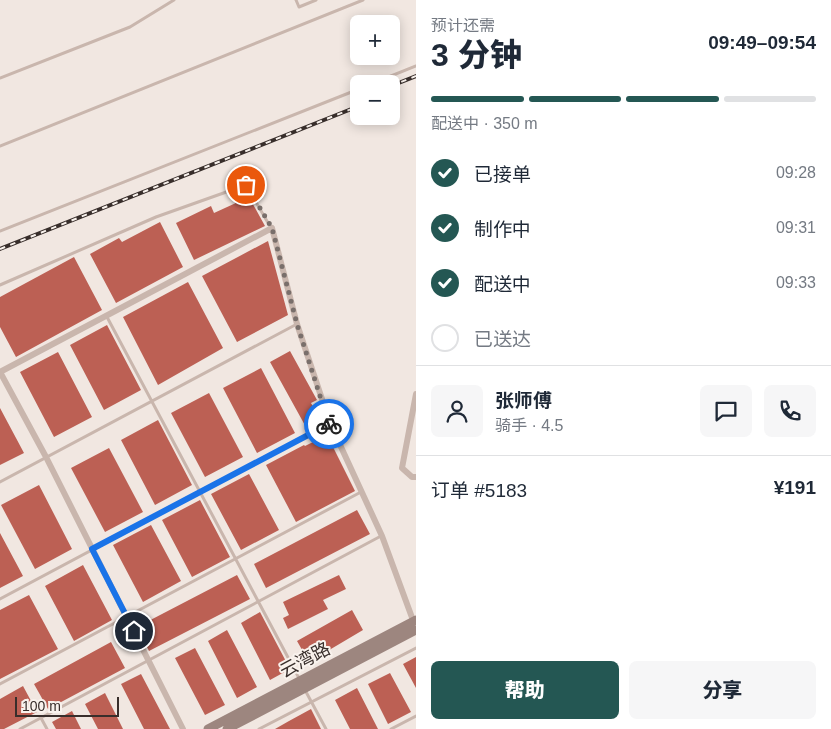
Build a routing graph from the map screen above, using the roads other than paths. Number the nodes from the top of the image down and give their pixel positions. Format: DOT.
graph roads {
  1 [pos="174,0"];
  2 [pos="296,0"];
  3 [pos="316,0"];
  4 [pos="363,0"];
  5 [pos="416,66"];
  6 [pos="394,75"];
  7 [pos="0,78"];
  8 [pos="350,92"];
  9 [pos="0,146"];
  10 [pos="272,228"];
  11 [pos="0,231"];
  12 [pos="0,284"];
  13 [pos="106,316"];
  14 [pos="297,324"];
  15 [pos="0,372"];
  16 [pos="416,394"];
  17 [pos="152,401"];
  18 [pos="330,423"];
  19 [pos="46,458"];
  20 [pos="416,477"];
  21 [pos="0,482"];
  22 [pos="201,491"];
  23 [pos="362,492"];
  24 [pos="382,536"];
  25 [pos="92,549"];
  26 [pos="235,559"];
  27 [pos="0,599"];
  28 [pos="258,601"];
  29 [pos="126,616"];
  30 [pos="415,624"];
  31 [pos="416,648"];
  32 [pos="149,660"];
  33 [pos="0,684"];
  34 [pos="302,684"];
  35 [pos="312,702"];
  36 [pos="416,716"];
  37 [pos="42,718"];
  38 [pos="20,729"];
  39 [pos="47,729"];
  40 [pos="183,729"];
  41 [pos="208,729"];
  42 [pos="227,729"];
  43 [pos="259,729"];
  44 [pos="326,729"];
  45 [pos="391,729"];
  1 -- 7 [label="lane"];
  2 -- 3 [label="lane"];
  4 -- 9 [label="lane"];
  5 -- 6 [label="lane"];
  8 -- 11 [label="lane"];
  10 -- 12 [label="lane"];
  10 -- 13 [label="street"];
  10 -- 14 [label="street"];
  13 -- 15 [label="street"];
  13 -- 17 [label="lane"];
  14 -- 17 [label="lane"];
  14 -- 18 [label="street"];
  15 -- 19 [label="street"];
  16 -- 20 [label="street"];
  17 -- 19 [label="lane"];
  17 -- 22 [label="lane"];
  18 -- 22 [label="lane"];
  18 -- 23 [label="street"];
  19 -- 21 [label="lane"];
  19 -- 25 [label="street"];
  22 -- 25 [label="lane"];
  22 -- 26 [label="lane"];
  23 -- 24 [label="street"];
  23 -- 26 [label="lane"];
  24 -- 28 [label="lane"];
  24 -- 30 [label="street"];
  25 -- 27 [label="lane"];
  25 -- 29 [label="street"];
  26 -- 28 [label="lane"];
  26 -- 29 [label="lane"];
  28 -- 32 [label="lane"];
  28 -- 34 [label="lane"];
  29 -- 32 [label="street"];
  29 -- 33 [label="lane"];
  30 -- 34 [label="main road, 云湾路"];
  31 -- 35 [label="lane"];
  32 -- 37 [label="lane"];
  32 -- 40 [label="street"];
  34 -- 35 [label="lane"];
  34 -- 41 [label="main road, 云湾路"];
  34 -- 42 [label="main road, 云湾路"];
  35 -- 43 [label="lane"];
  35 -- 44 [label="lane"];
  36 -- 45 [label="lane"];
  37 -- 38 [label="lane"];
  37 -- 39 [label="lane"];
}
